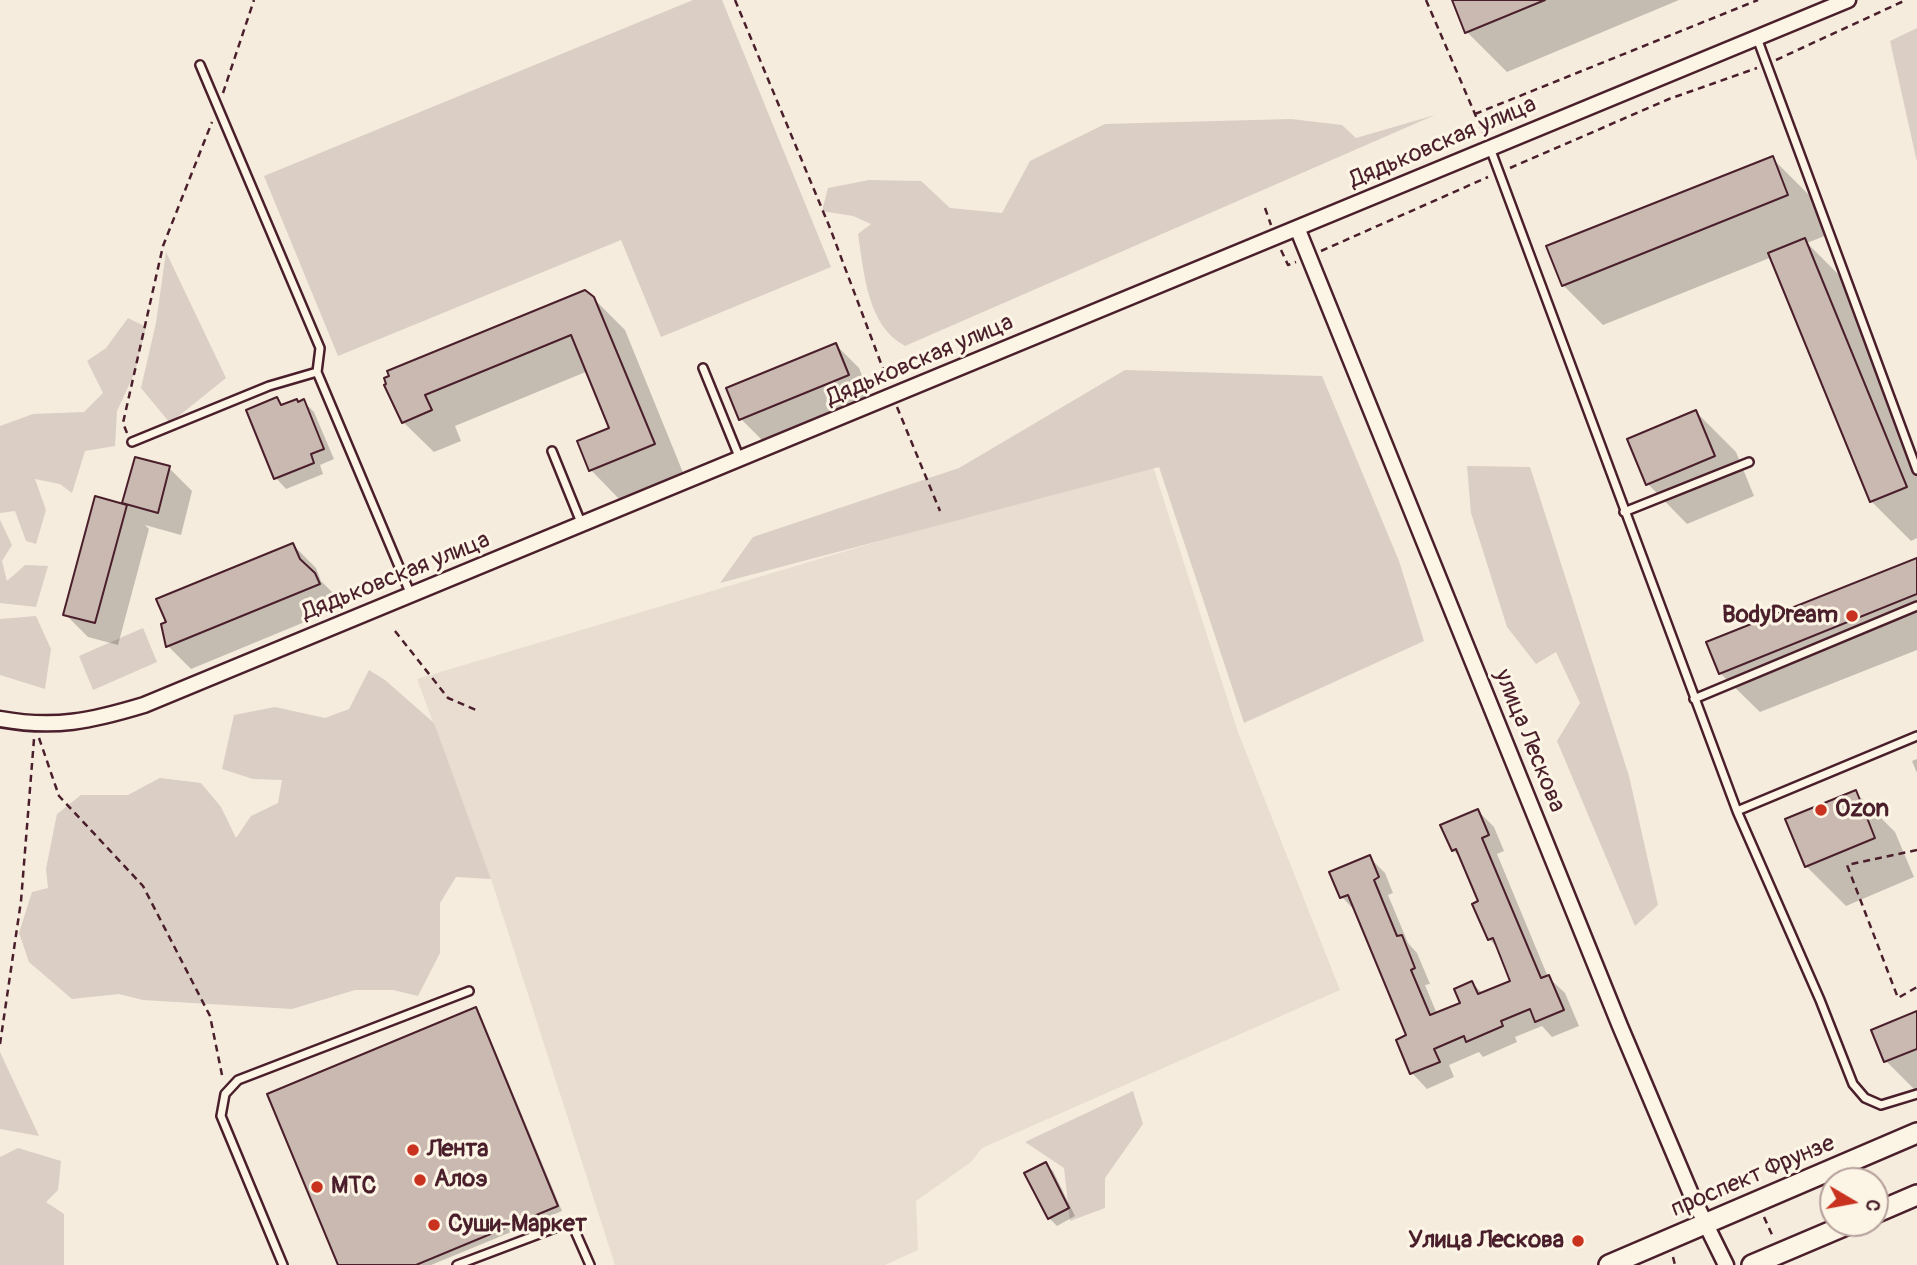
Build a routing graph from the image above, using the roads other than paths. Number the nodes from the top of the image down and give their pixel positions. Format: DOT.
graph roads {
  1 [pos="1848,0"];
  2 [pos="1757,38"];
  3 [pos="200,65"];
  4 [pos="1490,148"];
  5 [pos="1298,230"];
  6 [pos="703,368"];
  7 [pos="317,372"];
  8 [pos="132,442"];
  9 [pos="552,451"];
  10 [pos="741,460"];
  11 [pos="1749,462"];
  12 [pos="1917,470"];
  13 [pos="1625,512"];
  14 [pos="583,525"];
  15 [pos="411,596"];
  16 [pos="1917,606"];
  17 [pos="1693,699"];
  18 [pos="0,719"];
  19 [pos="1917,736"];
  20 [pos="1737,811"];
  21 [pos="469,991"];
  22 [pos="1917,1094"];
  23 [pos="1917,1133"];
  24 [pos="1917,1195"];
  25 [pos="1889,1207"];
  26 [pos="1706,1224"];
  27 [pos="1819,1236"];
  28 [pos="477,1261"];
  29 [pos="283,1265"];
  30 [pos="457,1265"];
  31 [pos="590,1265"];
  32 [pos="1609,1265"];
  33 [pos="1726,1265"];
  34 [pos="1752,1265"];
  1 -- 2 [label="street, Дядьковская улица"];
  2 -- 4 [label="street, Дядьковская улица"];
  2 -- 12 [label="lane"];
  3 -- 7 [label="lane"];
  4 -- 5 [label="street, Дядьковская улица"];
  4 -- 13 [label="lane"];
  5 -- 10 [label="street, Дядьковская улица"];
  5 -- 26 [label="street, улица Лескова"];
  6 -- 10 [label="lane"];
  7 -- 8 [label="lane"];
  7 -- 15 [label="lane"];
  9 -- 14 [label="lane"];
  10 -- 14 [label="street, Дядьковская улица"];
  11 -- 13 [label="lane"];
  13 -- 17 [label="lane"];
  14 -- 15 [label="street, Дядьковская улица"];
  15 -- 18 [label="street, Дядьковская улица"];
  16 -- 17 [label="lane"];
  17 -- 20 [label="lane"];
  19 -- 20 [label="lane"];
  20 -- 22 [label="lane"];
  21 -- 29 [label="lane"];
  23 -- 26 [label="main road, проспект Фрунзе"];
  24 -- 25 [label="main road"];
  26 -- 32 [label="main road, проспект Фрунзе"];
  26 -- 33 [label="street, улица Лескова"];
  27 -- 34 [label="main road"];
  28 -- 30 [label="lane"];
  28 -- 31 [label="lane"];
}
